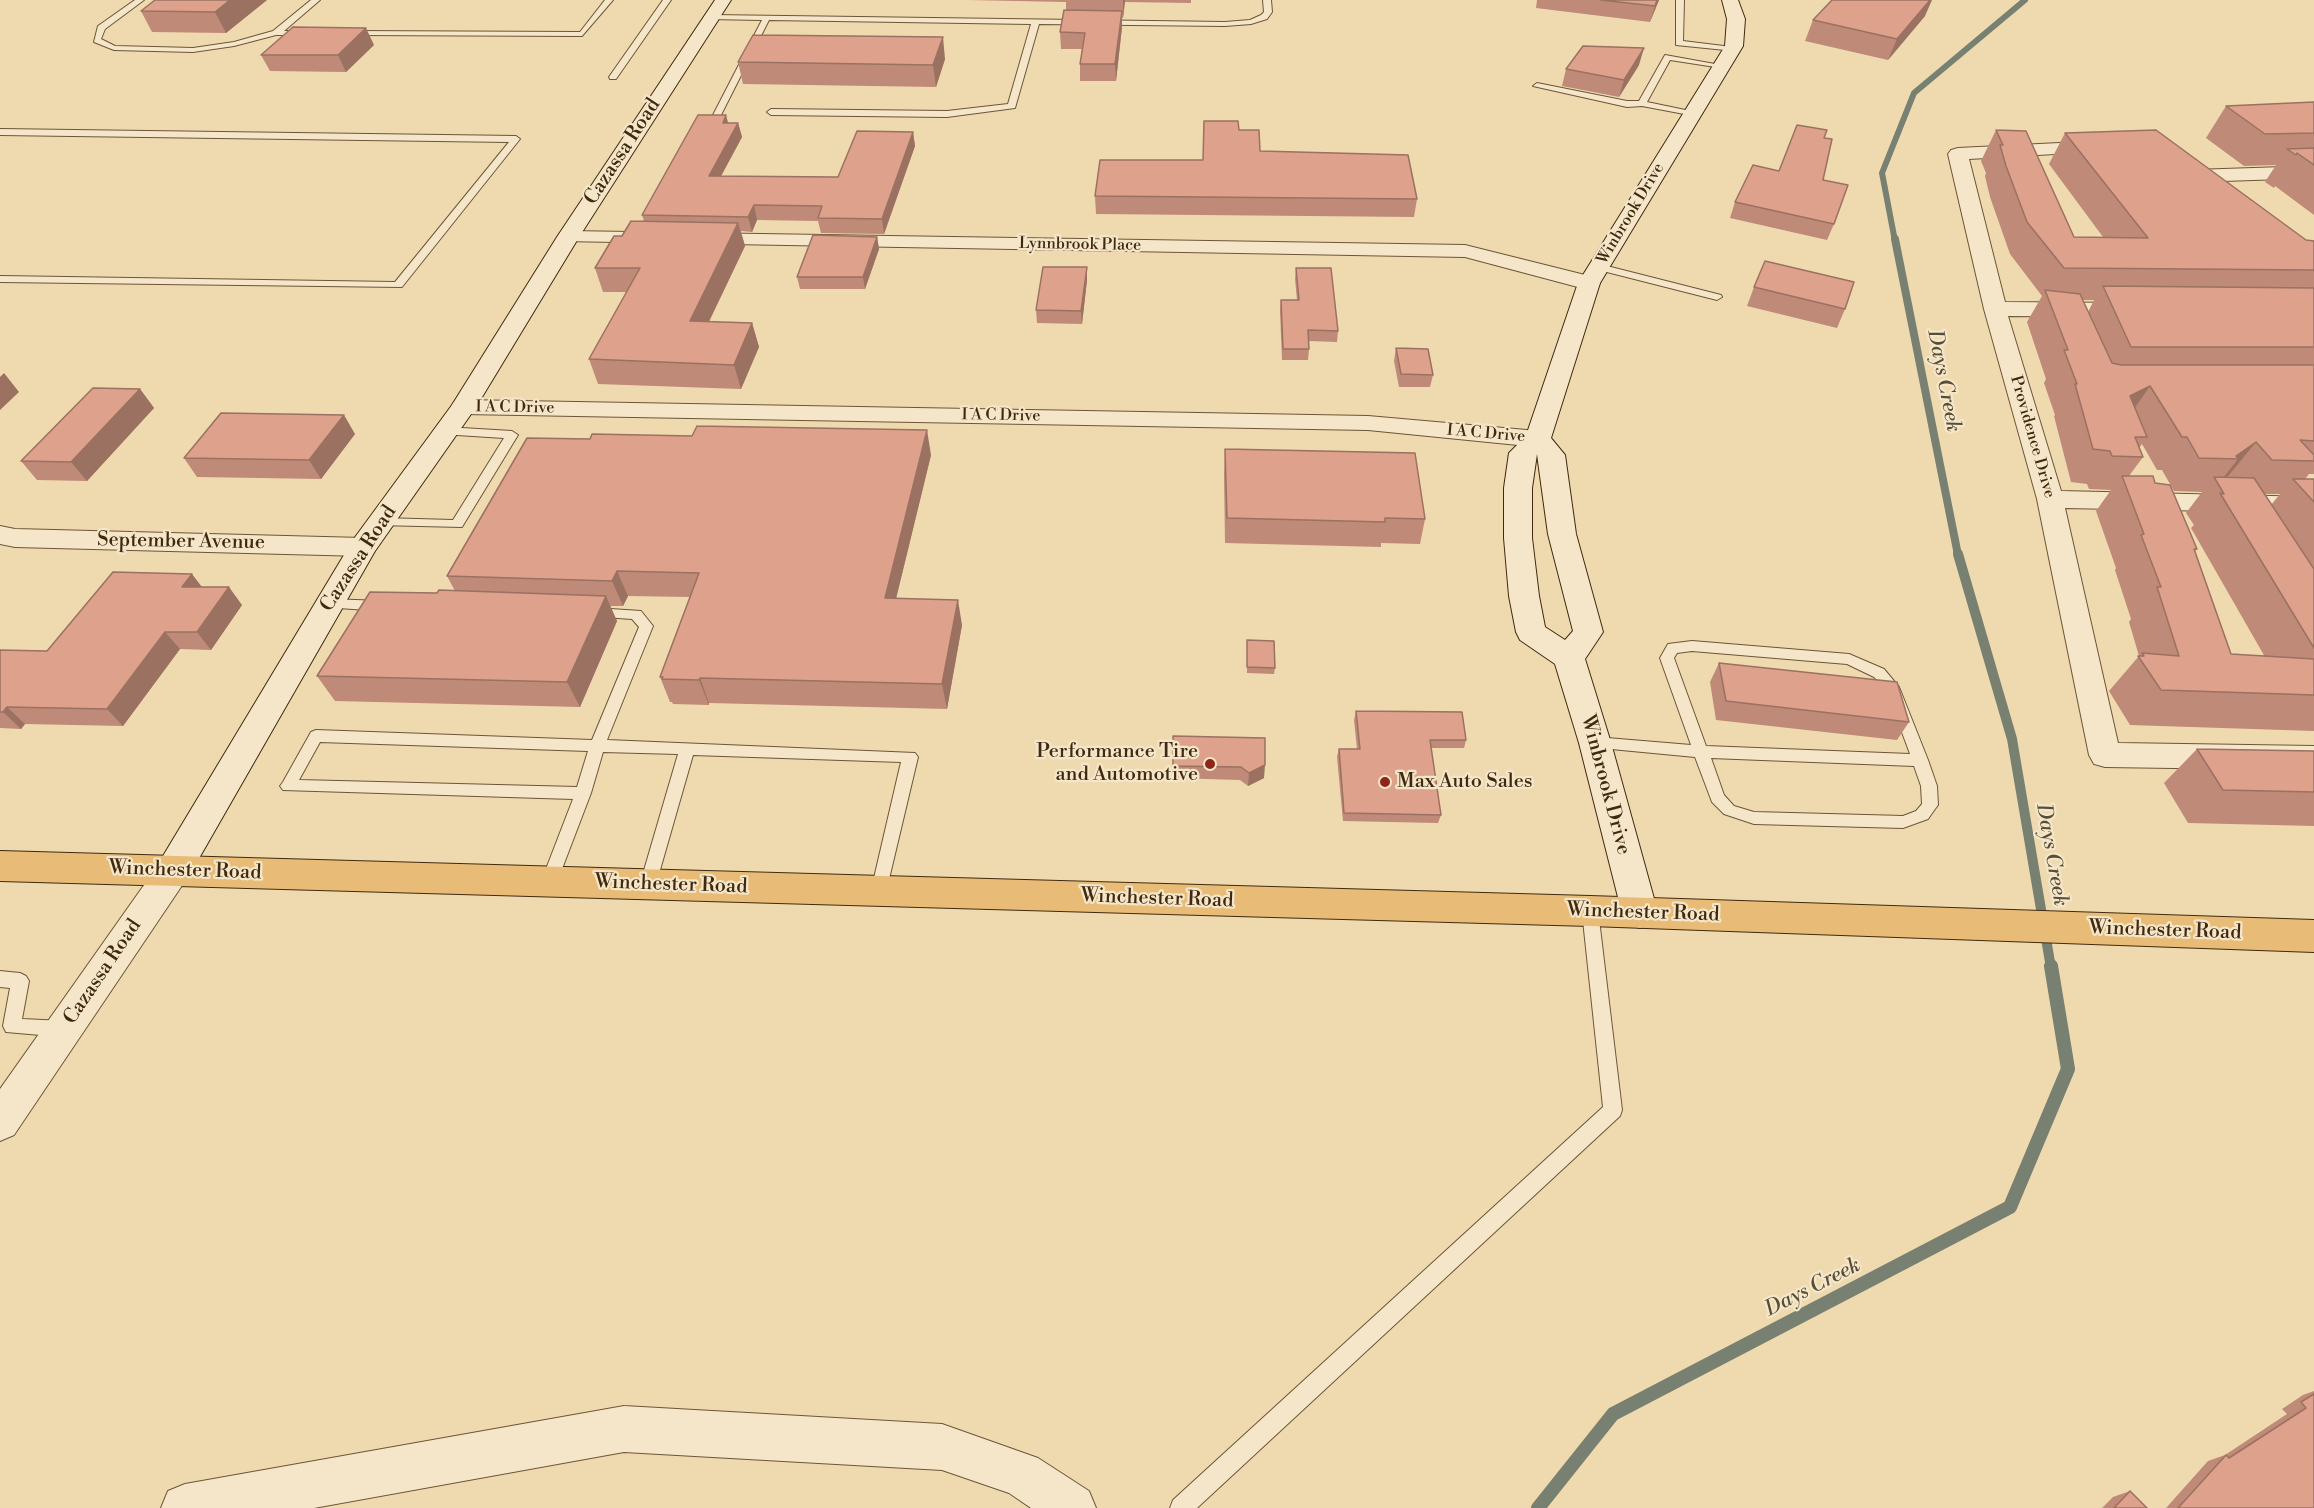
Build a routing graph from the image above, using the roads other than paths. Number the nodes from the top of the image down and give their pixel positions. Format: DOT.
graph roads {
  1 [pos="140,0"];
  2 [pos="316,0"];
  3 [pos="609,0"];
  4 [pos="667,0"];
  5 [pos="1267,0"];
  6 [pos="1680,0"];
  7 [pos="1730,0"];
  8 [pos="718,8"];
  9 [pos="767,17"];
  10 [pos="1036,21"];
  11 [pos="276,33"];
  12 [pos="312,33"];
  13 [pos="335,33"];
  14 [pos="1727,57"];
  15 [pos="613,77"];
  16 [pos="1537,86"];
  17 [pos="1642,103"];
  18 [pos="771,112"];
  19 [pos="1692,114"];
  20 [pos="717,115"];
  21 [pos="0,132"];
  22 [pos="2129,146"];
  23 [pos="2309,172"];
  24 [pos="2221,195"];
  25 [pos="568,237"];
  26 [pos="1594,275"];
  27 [pos="0,279"];
  28 [pos="1717,297"];
  29 [pos="1995,309"];
  30 [pos="2149,310"];
  31 [pos="463,407"];
  32 [pos="446,431"];
  33 [pos="1538,439"];
  34 [pos="2050,499"];
  35 [pos="2314,505"];
  36 [pos="381,522"];
  37 [pos="0,535"];
  38 [pos="363,547"];
  39 [pos="329,604"];
  40 [pos="400,607"];
  41 [pos="577,612"];
  42 [pos="1569,658"];
  43 [pos="1595,743"];
  44 [pos="597,746"];
  45 [pos="687,749"];
  46 [pos="1701,752"];
  47 [pos="2314,758"];
  48 [pos="1920,760"];
  49 [pos="583,793"];
  50 [pos="0,866"];
  51 [pos="173,871"];
  52 [pos="549,882"];
  53 [pos="648,885"];
  54 [pos="879,891"];
  55 [pos="1590,911"];
  56 [pos="1640,913"];
  57 [pos="2314,936"];
  58 [pos="0,979"];
  59 [pos="64,1029"];
  60 [pos="0,1122"];
  61 [pos="185,1508"];
  62 [pos="1072,1508"];
  63 [pos="1181,1508"];
  1 -- 11 [label="lane"];
  2 -- 11 [label="lane"];
  3 -- 13 [label="lane"];
  4 -- 15 [label="lane"];
  5 -- 10 [label="lane"];
  6 -- 14 [label="lane"];
  7 -- 14 [label="street, Winbrook Drive"];
  8 -- 9 [label="lane"];
  8 -- 25 [label="street, Cazassa Road"];
  9 -- 10 [label="lane"];
  9 -- 20 [label="lane"];
  10 -- 18 [label="lane"];
  11 -- 12 [label="lane"];
  14 -- 17 [label="lane"];
  14 -- 19 [label="street, Winbrook Drive"];
  16 -- 17 [label="lane"];
  17 -- 19 [label="lane"];
  19 -- 26 [label="street, Winbrook Drive"];
  21 -- 27 [label="lane"];
  22 -- 29 [label="street, Providence Drive"];
  23 -- 24 [label="street"];
  25 -- 26 [label="street, Lynnbrook Place"];
  25 -- 31 [label="street, Cazassa Road"];
  26 -- 28 [label="lane"];
  26 -- 33 [label="street, Winbrook Drive"];
  29 -- 30 [label="street"];
  29 -- 34 [label="street, Providence Drive"];
  31 -- 32 [label="street, Cazassa Road"];
  31 -- 33 [label="street, I A C Drive"];
  32 -- 36 [label="street, Cazassa Road"];
  32 -- 36 [label="lane"];
  33 -- 42 [label="street"];
  33 -- 42 [label="street, Winbrook Drive"];
  34 -- 35 [label="street"];
  34 -- 47 [label="street, Providence Drive"];
  36 -- 38 [label="street, Cazassa Road"];
  37 -- 38 [label="street, September Avenue"];
  38 -- 39 [label="street, Cazassa Road"];
  39 -- 40 [label="lane"];
  39 -- 51 [label="street, Cazassa Road"];
  41 -- 44 [label="lane"];
  42 -- 43 [label="street, Winbrook Drive"];
  43 -- 46 [label="lane"];
  43 -- 56 [label="street, Winbrook Drive"];
  44 -- 45 [label="lane"];
  44 -- 49 [label="lane"];
  44 -- 49 [label="lane"];
  45 -- 53 [label="lane"];
  45 -- 54 [label="lane"];
  46 -- 48 [label="lane"];
  46 -- 48 [label="lane"];
  46 -- 48 [label="lane"];
  49 -- 52 [label="lane"];
  50 -- 51 [label="main road, Winchester Road"];
  51 -- 52 [label="main road, Winchester Road"];
  51 -- 59 [label="street, Cazassa Road"];
  52 -- 53 [label="main road, Winchester Road"];
  53 -- 54 [label="main road, Winchester Road"];
  54 -- 55 [label="main road, Winchester Road"];
  55 -- 56 [label="main road, Winchester Road"];
  55 -- 63 [label="lane"];
  56 -- 57 [label="main road, Winchester Road"];
  58 -- 59 [label="lane"];
  59 -- 60 [label="street, Cazassa Road"];
  61 -- 62 [label="street"];
}
